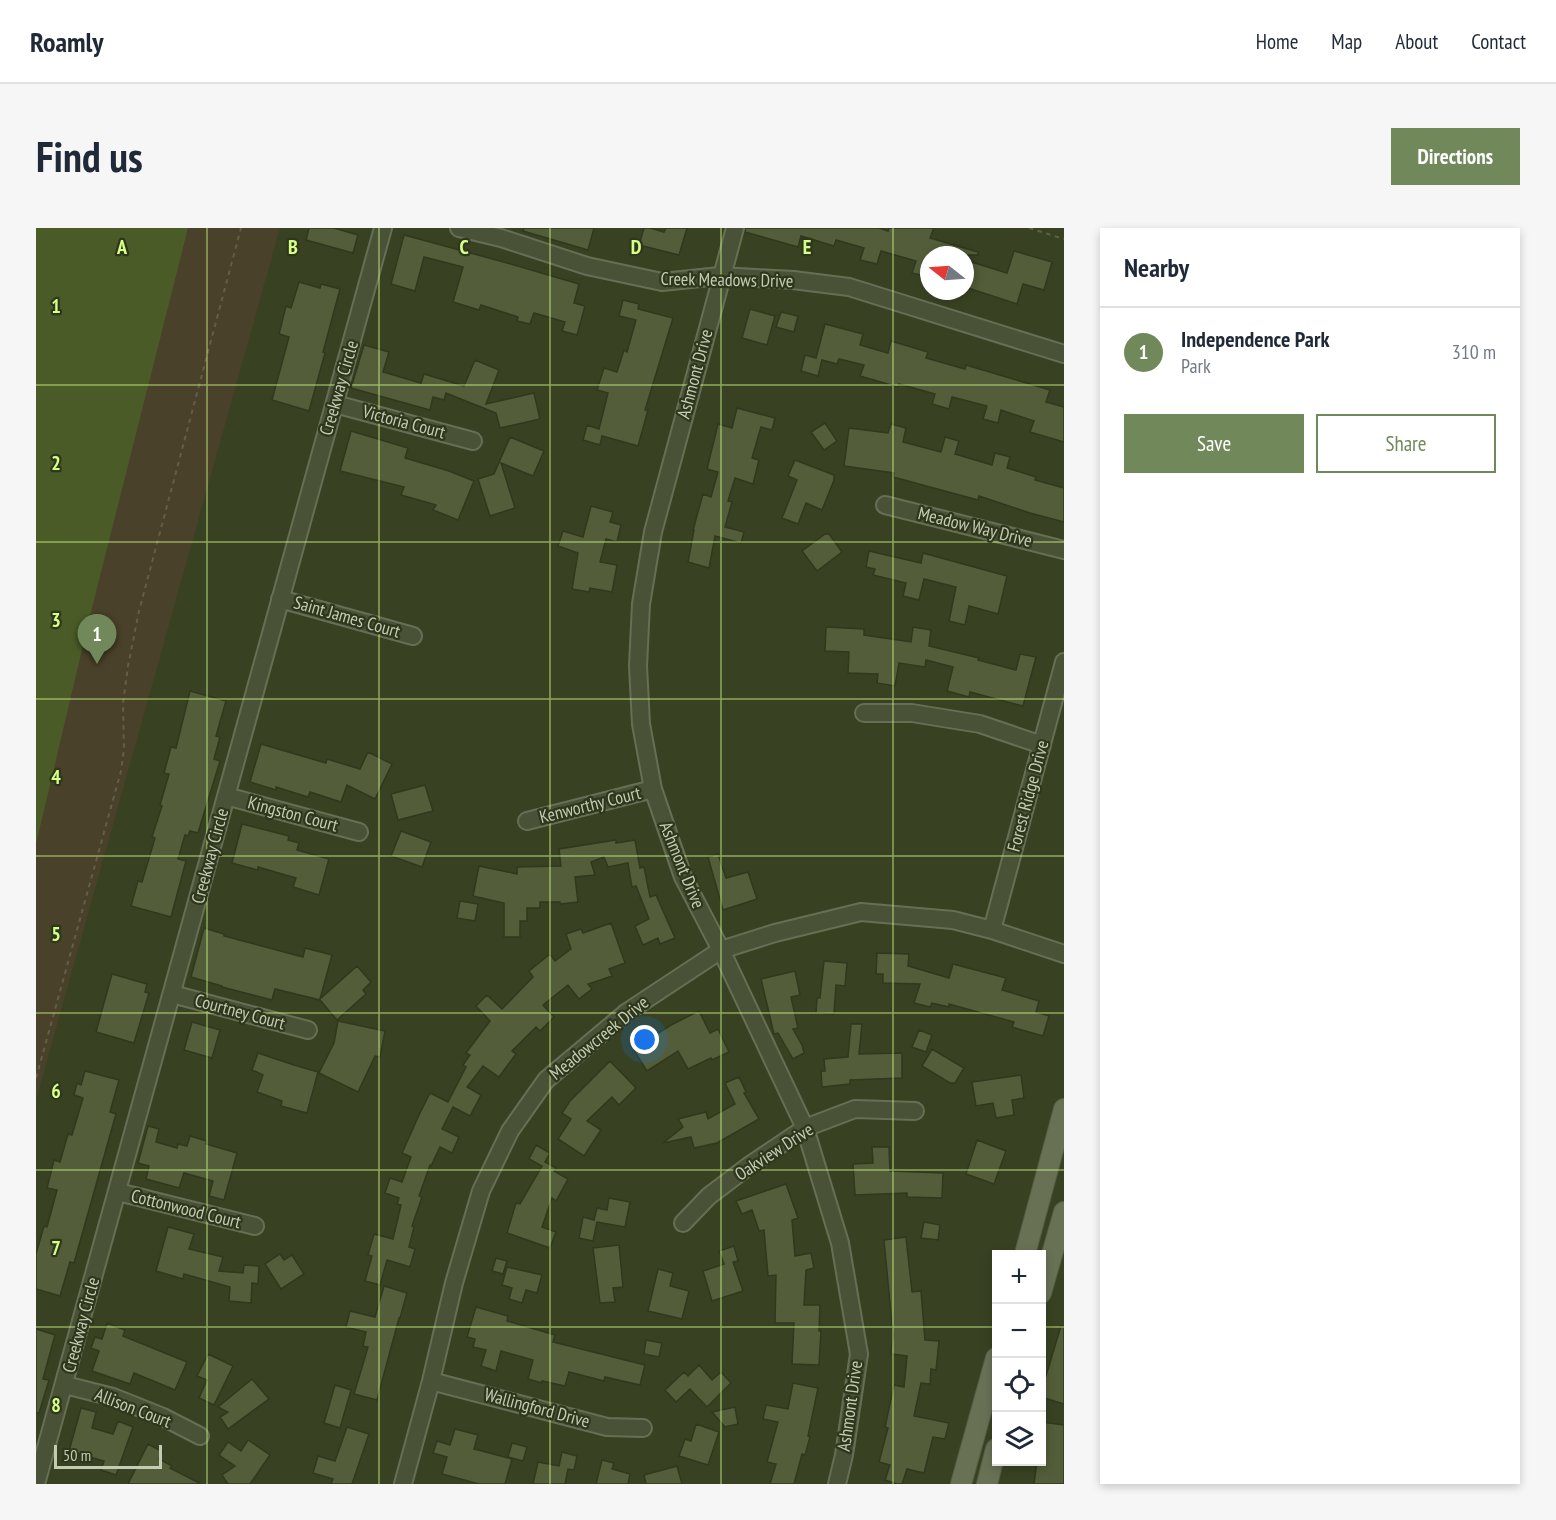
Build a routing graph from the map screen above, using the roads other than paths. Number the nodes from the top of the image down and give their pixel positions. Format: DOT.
graph roads {
  1 [pos="383,228"];
  2 [pos="459,228"];
  3 [pos="735,228"];
  4 [pos="720,276"];
  5 [pos="1064,354"];
  6 [pos="335,404"];
  7 [pos="473,441"];
  8 [pos="885,505"];
  9 [pos="1064,550"];
  10 [pos="280,599"];
  11 [pos="413,636"];
  12 [pos="1064,662"];
  13 [pos="864,713"];
  14 [pos="1042,745"];
  15 [pos="653,789"];
  16 [pos="226,796"];
  17 [pos="527,821"];
  18 [pos="359,832"];
  19 [pos="992,930"];
  20 [pos="721,950"];
  21 [pos="1064,954"];
  22 [pos="172,994"];
  23 [pos="308,1030"];
  24 [pos="1064,1109"];
  25 [pos="915,1111"];
  26 [pos="805,1128"];
  27 [pos="118,1192"];
  28 [pos="1064,1212"];
  29 [pos="683,1222"];
  30 [pos="255,1226"];
  31 [pos="1028,1246"];
  32 [pos="1061,1247"];
  33 [pos="1046,1282"];
  34 [pos="992,1372"];
  35 [pos="431,1381"];
  36 [pos="65,1385"];
  37 [pos="643,1428"];
  38 [pos="200,1436"];
  39 [pos="992,1465"];
  40 [pos="36,1484"];
  41 [pos="403,1484"];
  42 [pos="837,1484"];
  43 [pos="961,1484"];
  44 [pos="987,1484"];
  1 -- 6 [label="street, Creekway Circle"];
  2 -- 4 [label="street, Creek Meadows Drive"];
  3 -- 4 [label="street, Ashmont Drive"];
  4 -- 5 [label="street, Creek Meadows Drive"];
  4 -- 15 [label="street, Ashmont Drive"];
  6 -- 7 [label="street, Victoria Court"];
  6 -- 10 [label="street, Creekway Circle"];
  8 -- 9 [label="street, Meadow Way Drive"];
  10 -- 11 [label="street, Saint James Court"];
  10 -- 16 [label="street, Creekway Circle"];
  12 -- 14 [label="street, Forest Ridge Drive"];
  13 -- 14 [label="street"];
  14 -- 19 [label="street, Forest Ridge Drive"];
  15 -- 17 [label="street, Kenworthy Court"];
  15 -- 20 [label="street, Ashmont Drive"];
  16 -- 18 [label="street, Kingston Court"];
  16 -- 22 [label="street, Creekway Circle"];
  19 -- 20 [label="street, Meadowcreek Drive"];
  19 -- 21 [label="street, Meadowcreek Drive"];
  20 -- 26 [label="street, Ashmont Drive"];
  20 -- 35 [label="street, Meadowcreek Drive"];
  22 -- 23 [label="street, Courtney Court"];
  22 -- 27 [label="street, Creekway Circle"];
  24 -- 31 [label="main road"];
  25 -- 26 [label="street, Oakview Drive"];
  26 -- 29 [label="street, Oakview Drive"];
  26 -- 42 [label="street, Ashmont Drive"];
  27 -- 30 [label="street, Cottonwood Court"];
  27 -- 36 [label="street, Creekway Circle"];
  28 -- 32 [label="main road"];
  31 -- 32 [label="street"];
  32 -- 33 [label="main road"];
  34 -- 43 [label="main road"];
  35 -- 37 [label="street, Wallingford Drive"];
  35 -- 41 [label="street, Meadowcreek Drive"];
  36 -- 38 [label="street, Allison Court"];
  36 -- 40 [label="street, Creekway Circle"];
  39 -- 44 [label="main road"];
}
